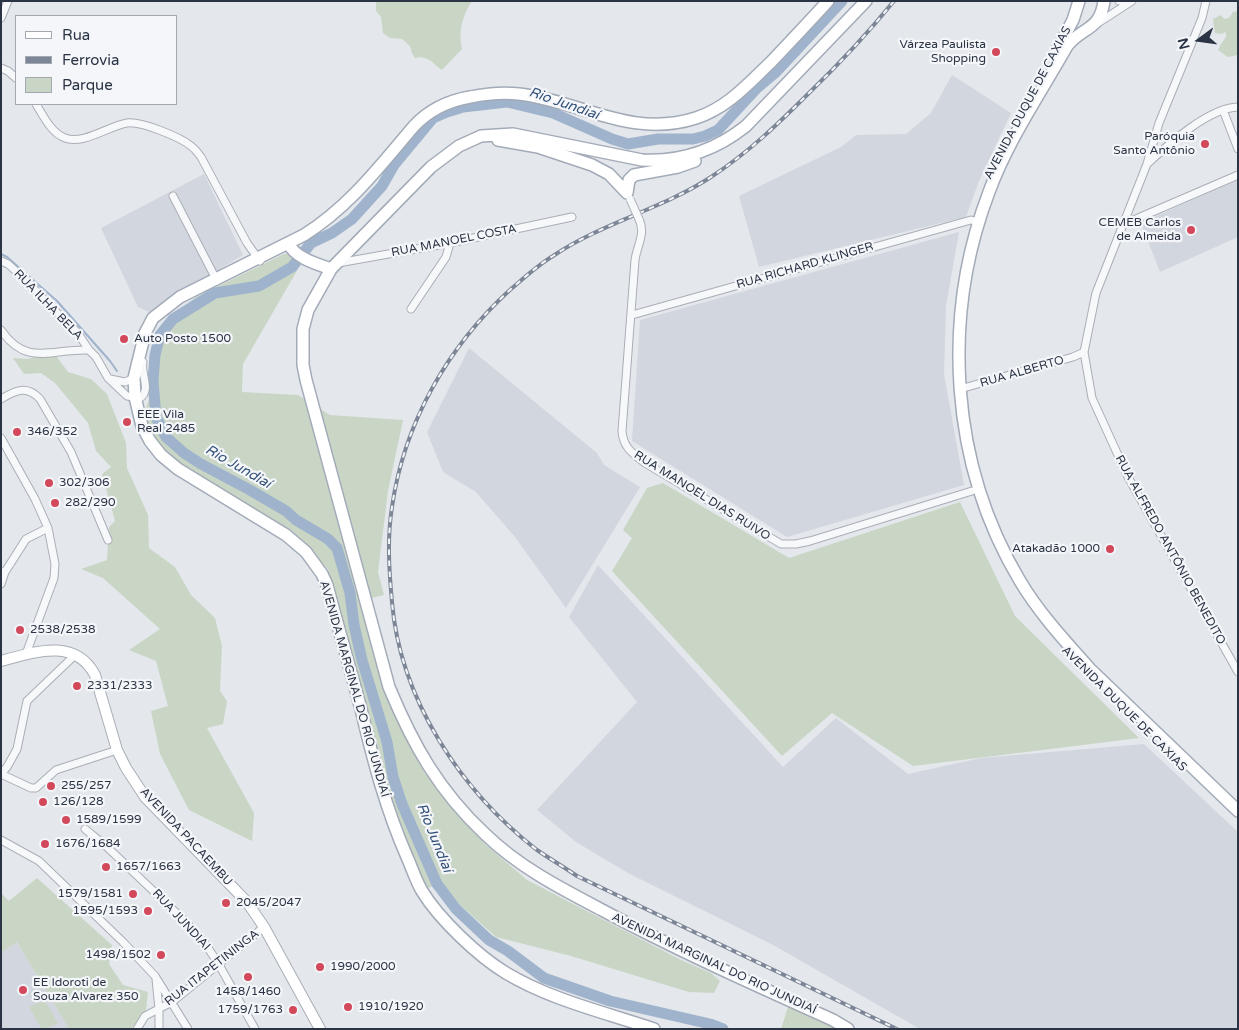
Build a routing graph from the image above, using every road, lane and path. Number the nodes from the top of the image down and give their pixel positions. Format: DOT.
graph roads {
  1 [pos="8,1"];
  2 [pos="828,1"];
  3 [pos="866,1"];
  4 [pos="1079,1"];
  5 [pos="1104,1"];
  6 [pos="1119,1"];
  7 [pos="1123,1"];
  8 [pos="1132,1"];
  9 [pos="1206,1"];
  10 [pos="1,18"];
  11 [pos="1073,20"];
  12 [pos="1091,27"];
  13 [pos="1,68"];
  14 [pos="15,77"];
  15 [pos="37,105"];
  16 [pos="1238,107"];
  17 [pos="1224,110"];
  18 [pos="736,134"];
  19 [pos="481,136"];
  20 [pos="1238,149"];
  21 [pos="1146,164"];
  22 [pos="1238,176"];
  23 [pos="173,196"];
  24 [pos="628,196"];
  25 [pos="572,217"];
  26 [pos="974,221"];
  27 [pos="1122,225"];
  28 [pos="450,243"];
  29 [pos="291,247"];
  30 [pos="1,260"];
  31 [pos="259,260"];
  32 [pos="333,266"];
  33 [pos="217,281"];
  34 [pos="411,309"];
  35 [pos="632,315"];
  36 [pos="1,330"];
  37 [pos="89,350"];
  38 [pos="1084,352"];
  39 [pos="108,378"];
  40 [pos="129,380"];
  41 [pos="960,389"];
  42 [pos="130,396"];
  43 [pos="1,399"];
  44 [pos="1,438"];
  45 [pos="972,491"];
  46 [pos="48,528"];
  47 [pos="108,540"];
  48 [pos="3,571"];
  49 [pos="1,584"];
  50 [pos="26,654"];
  51 [pos="75,655"];
  52 [pos="1,661"];
  53 [pos="1238,672"];
  54 [pos="118,750"];
  55 [pos="1,774"];
  56 [pos="1238,811"];
  57 [pos="1238,820"];
  58 [pos="85,829"];
  59 [pos="1,840"];
  60 [pos="264,927"];
  61 [pos="218,963"];
  62 [pos="155,976"];
  63 [pos="172,1002"];
  64 [pos="159,1009"];
  65 [pos="137,1029"];
  66 [pos="159,1029"];
  67 [pos="188,1029"];
  68 [pos="255,1029"];
  69 [pos="320,1029"];
  70 [pos="654,1029"];
  71 [pos="848,1029"];
  1 -- 10 [label="street"];
  2 -- 29 [label="main road, AVENIDA MARGINAL DO RIO JUNDIAÍ"];
  3 -- 18 [label="main road, AVENIDA MARGINAL DO RIO JUNDIAÍ"];
  4 -- 11 [label="main road, AVENIDA DUQUE DE CAXIAS"];
  5 -- 12 [label="main road"];
  6 -- 7 [label="street"];
  8 -- 12 [label="street"];
  9 -- 21 [label="street"];
  11 -- 12 [label="main road"];
  11 -- 26 [label="main road, AVENIDA DUQUE DE CAXIAS"];
  12 -- 26 [label="main road, AVENIDA DUQUE DE CAXIAS"];
  13 -- 14 [label="street"];
  15 -- 31 [label="street"];
  16 -- 17 [label="street"];
  17 -- 20 [label="street"];
  17 -- 21 [label="street"];
  18 -- 19 [label="main road, AVENIDA MARGINAL DO RIO JUNDIAÍ"];
  18 -- 24 [label="main road"];
  19 -- 24 [label="main road"];
  19 -- 32 [label="main road, AVENIDA MARGINAL DO RIO JUNDIAÍ"];
  21 -- 27 [label="street, RUA ALFREDO ANTÔNIO BENEDITO"];
  22 -- 27 [label="street"];
  23 -- 33 [label="street"];
  24 -- 35 [label="street, RUA MANOEL DIAS RUIVO, bridge"];
  25 -- 28 [label="street, RUA MANOEL COSTA"];
  26 -- 35 [label="street, RUA RICHARD KLINGER"];
  26 -- 41 [label="main road, AVENIDA DUQUE DE CAXIAS"];
  26 -- 45 [label="main road, AVENIDA DUQUE DE CAXIAS"];
  27 -- 38 [label="street, RUA ALFREDO ANTÔNIO BENEDITO"];
  28 -- 32 [label="street, RUA MANOEL COSTA"];
  28 -- 34 [label="street"];
  29 -- 31 [label="main road, AVENIDA MARGINAL DO RIO JUNDIAÍ"];
  29 -- 32 [label="main road"];
  30 -- 37 [label="street, RUA ILHA BELA"];
  31 -- 33 [label="main road, AVENIDA MARGINAL DO RIO JUNDIAÍ"];
  32 -- 71 [label="main road, AVENIDA MARGINAL DO RIO JUNDIAÍ"];
  33 -- 40 [label="main road, AVENIDA MARGINAL DO RIO JUNDIAÍ"];
  33 -- 42 [label="street"];
  35 -- 45 [label="street, RUA MANOEL DIAS RUIVO"];
  36 -- 37 [label="street"];
  37 -- 39 [label="street, RUA ILHA BELA"];
  38 -- 41 [label="street, RUA ALBERTO"];
  38 -- 53 [label="street, RUA ALFREDO ANTÔNIO BENEDITO"];
  39 -- 40 [label="street"];
  39 -- 42 [label="street, RUA ILHA BELA"];
  40 -- 42 [label="main road, AVENIDA MARGINAL DO RIO JUNDIAÍ"];
  41 -- 56 [label="main road, AVENIDA DUQUE DE CAXIAS"];
  42 -- 70 [label="main road, AVENIDA MARGINAL DO RIO JUNDIAÍ"];
  43 -- 47 [label="street"];
  44 -- 46 [label="street"];
  45 -- 57 [label="main road, AVENIDA DUQUE DE CAXIAS"];
  46 -- 48 [label="street"];
  46 -- 50 [label="street"];
  48 -- 49 [label="street"];
  50 -- 51 [label="main road, AVENIDA PACAEMBU"];
  50 -- 52 [label="main road, AVENIDA PACAEMBU"];
  51 -- 54 [label="main road, AVENIDA PACAEMBU"];
  51 -- 55 [label="street"];
  54 -- 55 [label="street"];
  54 -- 60 [label="main road, AVENIDA PACAEMBU"];
  58 -- 61 [label="street, RUA JUNDIAI"];
  59 -- 62 [label="street"];
  60 -- 61 [label="street, RUA ITAPETININGA"];
  60 -- 69 [label="main road, AVENIDA PACAEMBU"];
  61 -- 63 [label="street, RUA ITAPETININGA"];
  61 -- 68 [label="street, RUA JUNDIAI"];
  62 -- 63 [label="street"];
  62 -- 64 [label="street"];
  63 -- 64 [label="street, RUA ITAPETININGA"];
  63 -- 67 [label="street"];
  64 -- 65 [label="street, RUA ITAPETININGA"];
  64 -- 66 [label="street"];
}
